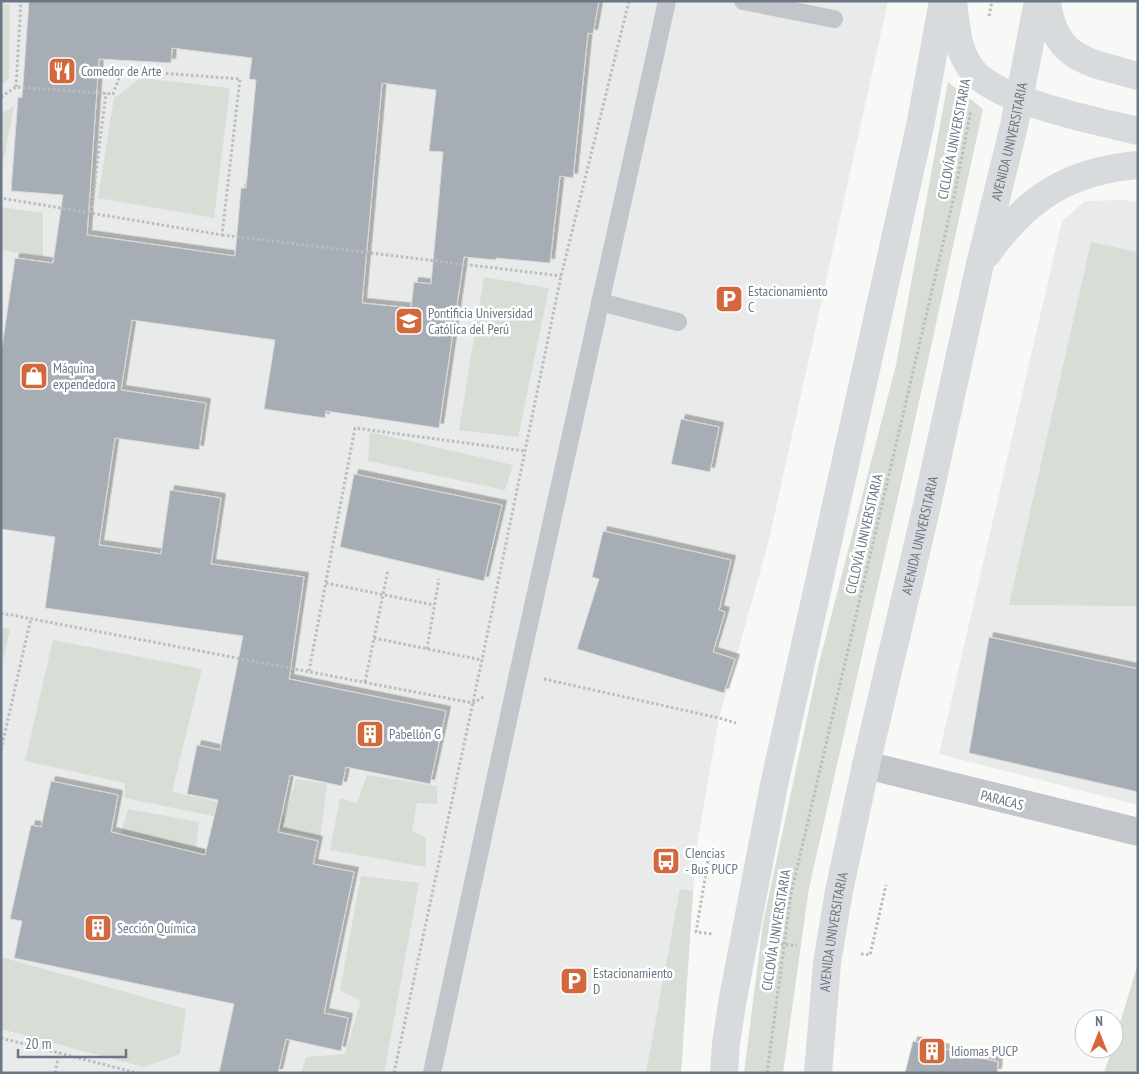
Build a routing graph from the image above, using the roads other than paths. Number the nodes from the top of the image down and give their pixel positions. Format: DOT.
graph roads {
  1 [pos="666,1"];
  2 [pos="743,1"];
  3 [pos="943,1"];
  4 [pos="953,1"];
  5 [pos="1038,1"];
  6 [pos="1047,1"];
  7 [pos="834,19"];
  8 [pos="1138,76"];
  9 [pos="1019,98"];
  10 [pos="1138,131"];
  11 [pos="1138,165"];
  12 [pos="980,264"];
  13 [pos="600,302"];
  14 [pos="678,322"];
  15 [pos="866,765"];
  16 [pos="1138,832"];
  17 [pos="432,1073"];
  18 [pos="724,1073"];
  19 [pos="818,1073"];
  1 -- 13 [label="lane"];
  2 -- 7 [label="lane"];
  3 -- 18 [label="main road"];
  4 -- 9 [label="main road"];
  5 -- 9 [label="main road, AVENIDA UNIVERSITARIA"];
  6 -- 8 [label="main road"];
  9 -- 10 [label="main road"];
  9 -- 12 [label="main road, AVENIDA UNIVERSITARIA"];
  11 -- 12 [label="main road"];
  12 -- 15 [label="main road, AVENIDA UNIVERSITARIA"];
  13 -- 14 [label="lane"];
  13 -- 17 [label="lane"];
  15 -- 16 [label="street, PARACAS"];
  15 -- 19 [label="main road, AVENIDA UNIVERSITARIA"];
}
